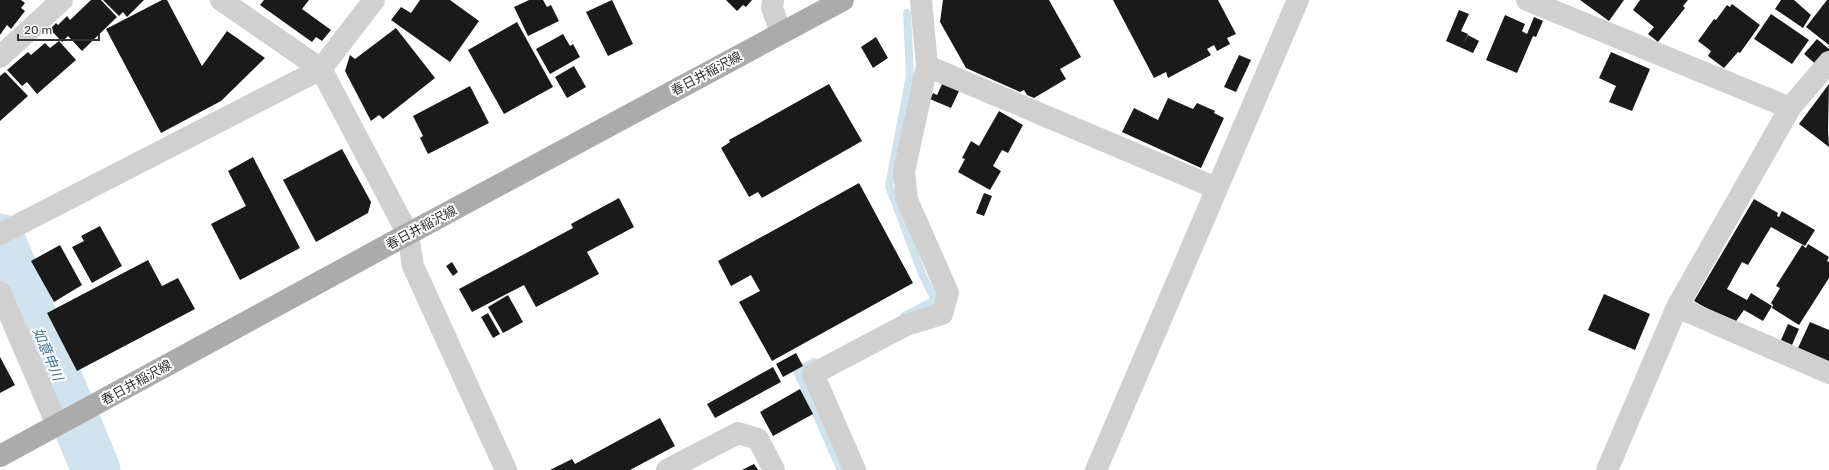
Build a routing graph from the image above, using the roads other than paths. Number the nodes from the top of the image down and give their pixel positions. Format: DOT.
graph roads {
  1 [pos="62,0"];
  2 [pos="221,0"];
  3 [pos="374,0"];
  4 [pos="773,0"];
  5 [pos="843,0"];
  6 [pos="921,0"];
  7 [pos="1298,0"];
  8 [pos="1538,2"];
  9 [pos="781,32"];
  10 [pos="0,56"];
  11 [pos="1829,62"];
  12 [pos="927,66"];
  13 [pos="320,69"];
  14 [pos="1790,108"];
  15 [pos="1216,188"];
  16 [pos="3,233"];
  17 [pos="408,234"];
  18 [pos="0,292"];
  19 [pos="1677,307"];
  20 [pos="1829,373"];
  21 [pos="60,423"];
  22 [pos="0,456"];
  23 [pos="506,470"];
  24 [pos="667,470"];
  25 [pos="774,470"];
  26 [pos="855,470"];
  27 [pos="1096,470"];
  28 [pos="1607,470"];
  1 -- 10 [label="street"];
  2 -- 13 [label="street"];
  3 -- 13 [label="street"];
  4 -- 9 [label="street"];
  5 -- 9 [label="main road, 春日井稲沢線"];
  6 -- 12 [label="street"];
  7 -- 15 [label="street"];
  8 -- 14 [label="street"];
  9 -- 17 [label="main road, 春日井稲沢線"];
  11 -- 14 [label="street"];
  12 -- 15 [label="street"];
  12 -- 26 [label="street"];
  13 -- 16 [label="street"];
  13 -- 17 [label="street"];
  14 -- 19 [label="street"];
  15 -- 27 [label="street"];
  17 -- 21 [label="main road, 春日井稲沢線"];
  17 -- 23 [label="street"];
  18 -- 21 [label="street"];
  19 -- 20 [label="street"];
  19 -- 28 [label="street"];
  21 -- 22 [label="main road, 春日井稲沢線"];
  24 -- 25 [label="street"];
}
